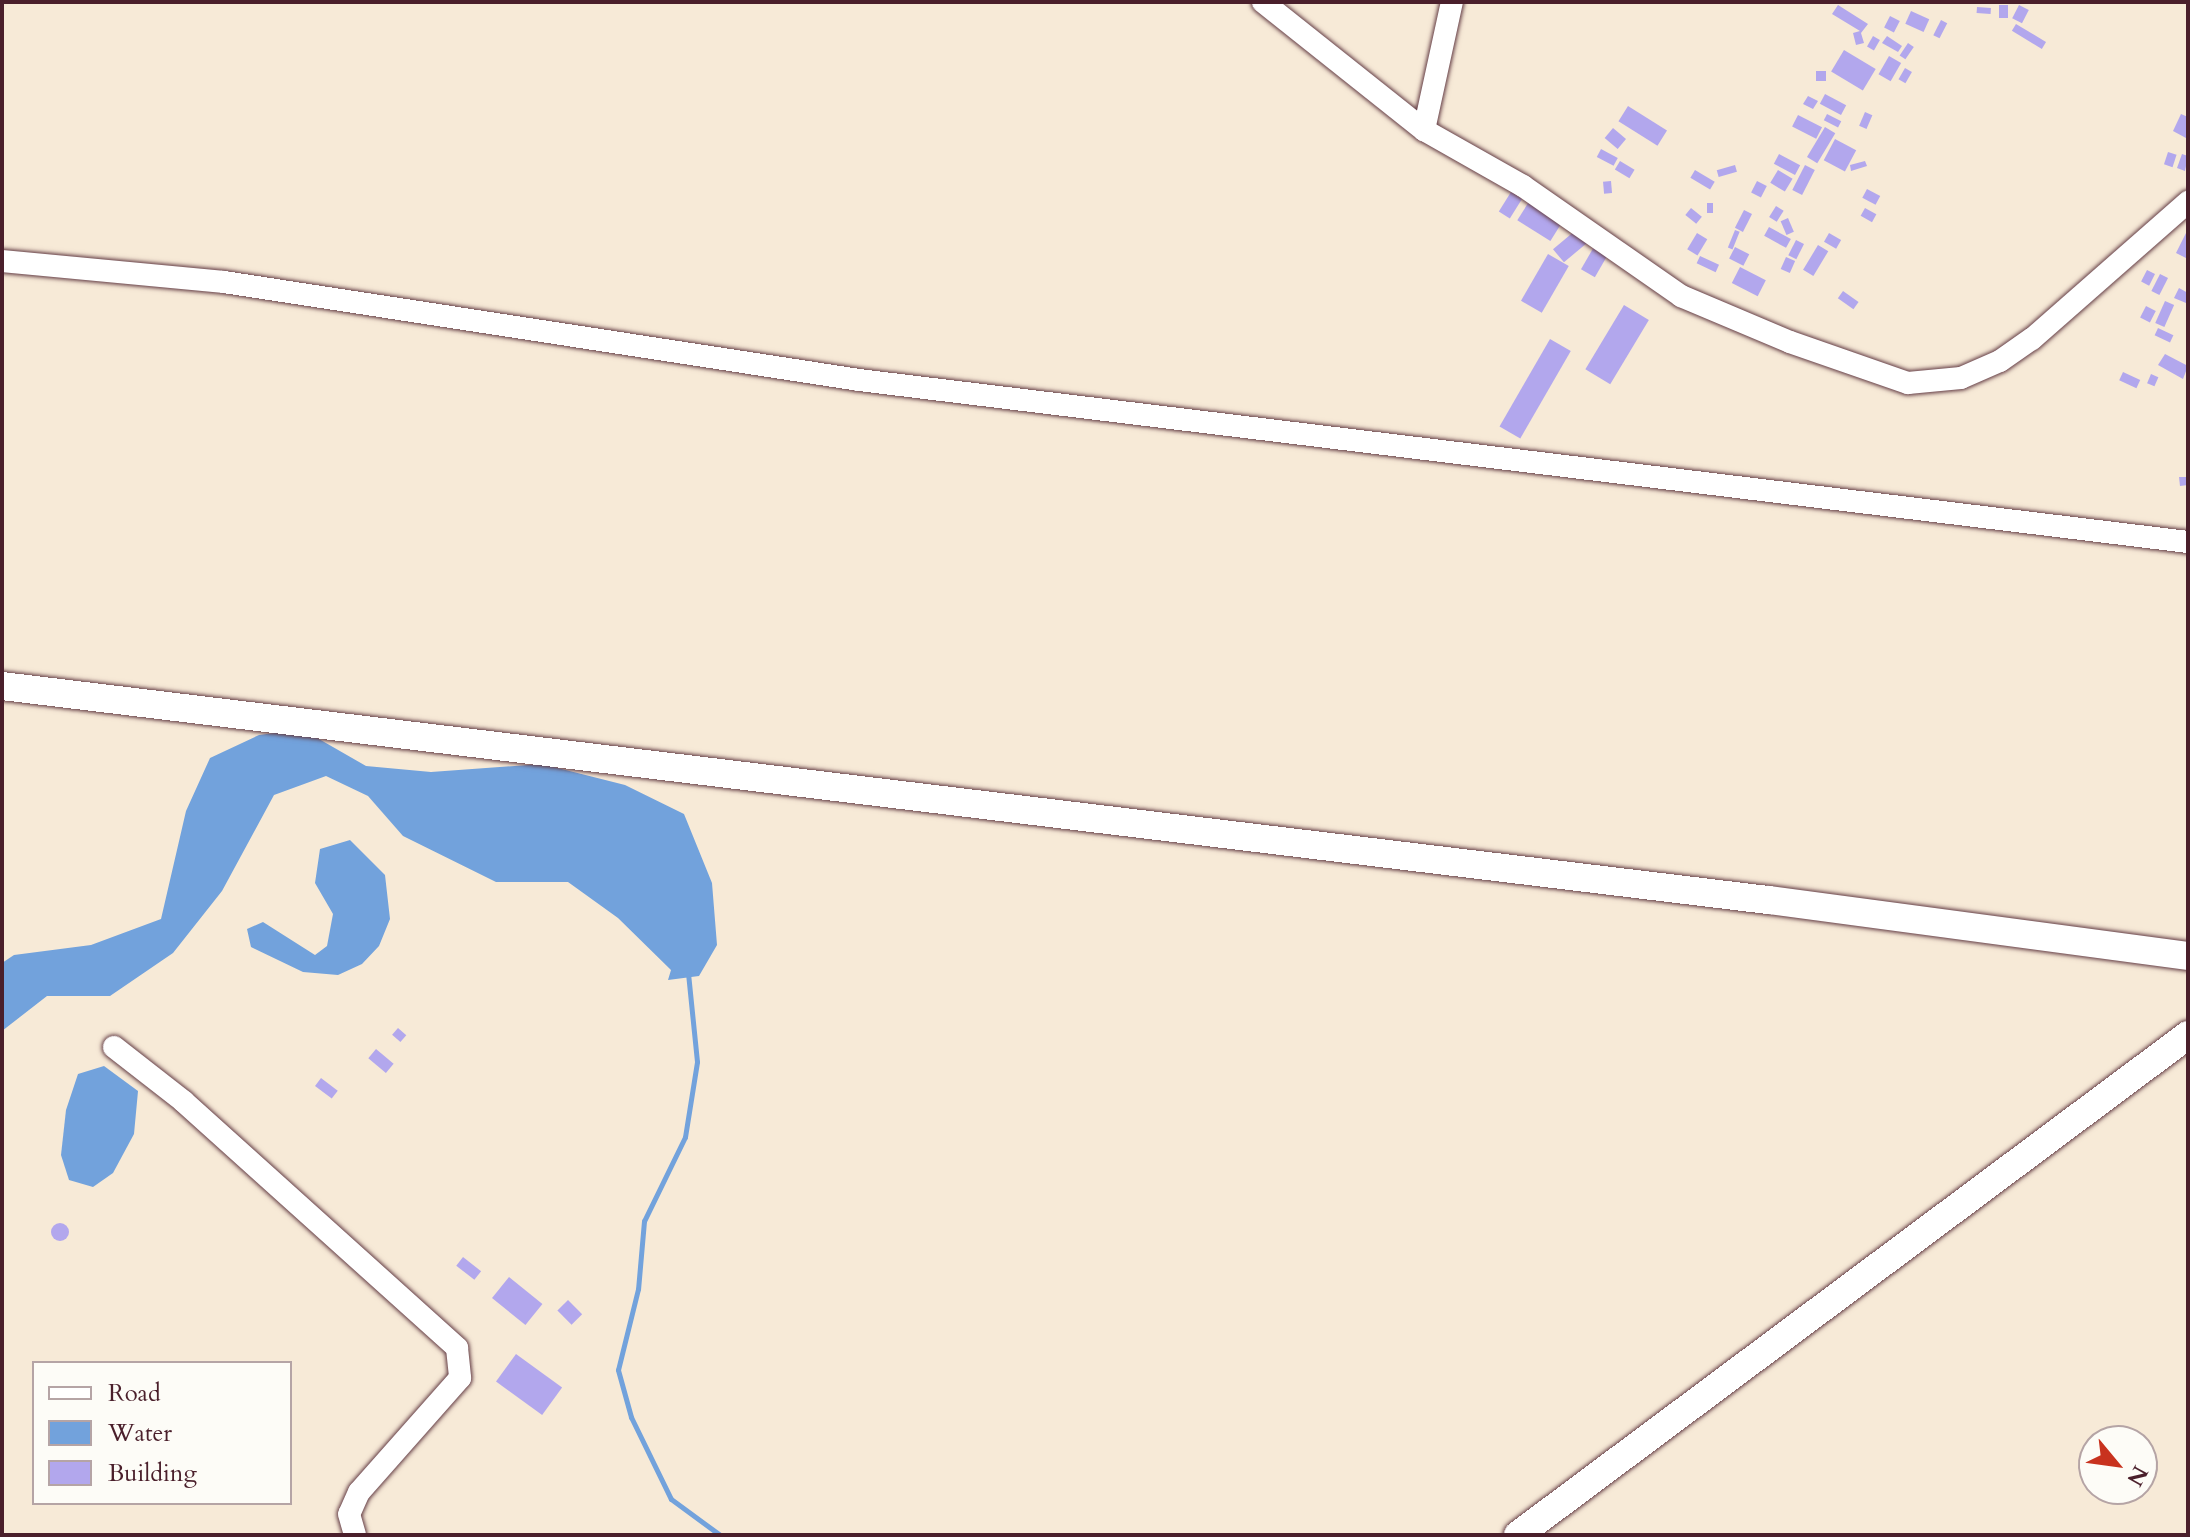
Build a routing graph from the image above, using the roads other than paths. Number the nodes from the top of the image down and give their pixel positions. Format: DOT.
graph roads {
  1 [pos="1263,2"];
  2 [pos="1452,2"];
  3 [pos="1424,130"];
  4 [pos="2188,202"];
  5 [pos="2,261"];
  6 [pos="2188,542"];
  7 [pos="2,686"];
  8 [pos="2188,956"];
  9 [pos="2188,1035"];
  10 [pos="114,1047"];
  11 [pos="355,1535"];
  12 [pos="1518,1535"];
  1 -- 3 [label="street"];
  2 -- 3 [label="street"];
  3 -- 4 [label="street"];
  5 -- 6 [label="street"];
  7 -- 8 [label="street"];
  9 -- 12 [label="street"];
  10 -- 11 [label="street"];
}
